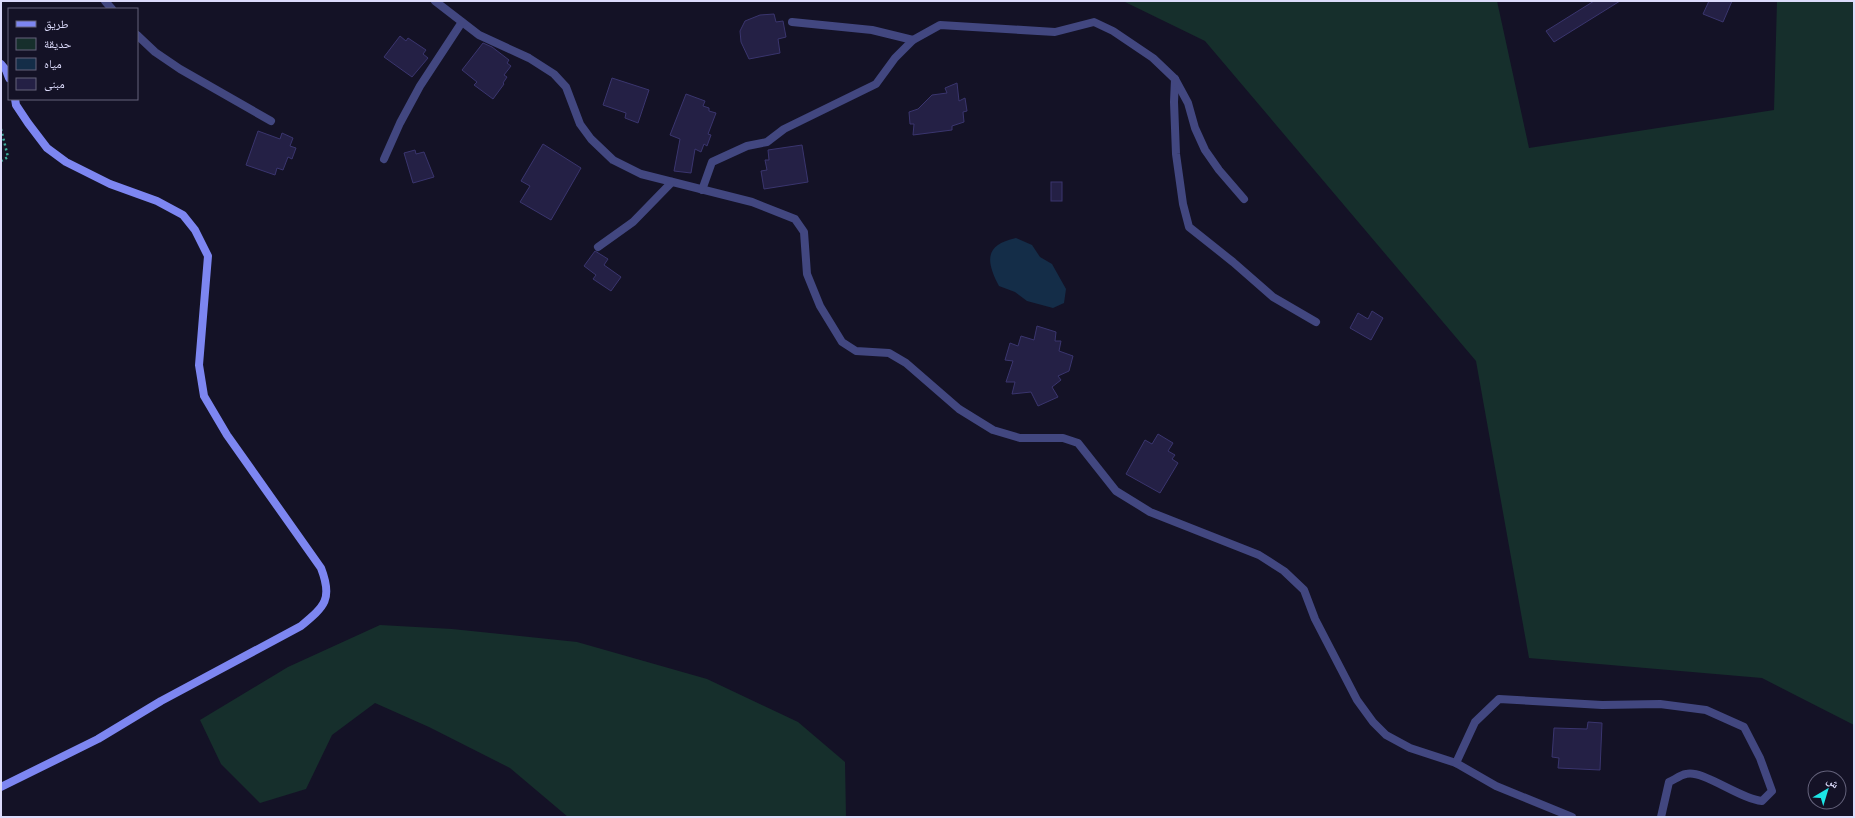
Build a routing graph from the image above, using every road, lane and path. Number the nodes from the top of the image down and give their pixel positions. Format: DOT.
graph roads {
  1 [pos="435,1"];
  2 [pos="462,22"];
  3 [pos="792,22"];
  4 [pos="138,36"];
  5 [pos="913,40"];
  6 [pos="1,64"];
  7 [pos="8,75"];
  8 [pos="1175,79"];
  9 [pos="15,100"];
  10 [pos="271,121"];
  11 [pos="1,129"];
  12 [pos="384,159"];
  13 [pos="1,161"];
  14 [pos="672,182"];
  15 [pos="702,190"];
  16 [pos="1244,199"];
  17 [pos="598,247"];
  18 [pos="1316,322"];
  19 [pos="1456,763"];
  20 [pos="1,788"];
  21 [pos="1572,817"];
  22 [pos="1661,817"];
  1 -- 2 [label="street"];
  2 -- 12 [label="street"];
  2 -- 14 [label="street"];
  3 -- 5 [label="street"];
  4 -- 10 [label="street"];
  5 -- 8 [label="street"];
  5 -- 15 [label="street"];
  6 -- 7 [label="main road"];
  8 -- 16 [label="street"];
  8 -- 18 [label="street"];
  9 -- 20 [label="main road"];
  11 -- 13 [label="path"];
  14 -- 15 [label="street"];
  14 -- 17 [label="street"];
  15 -- 19 [label="street"];
  19 -- 21 [label="street"];
  19 -- 22 [label="street"];
}
